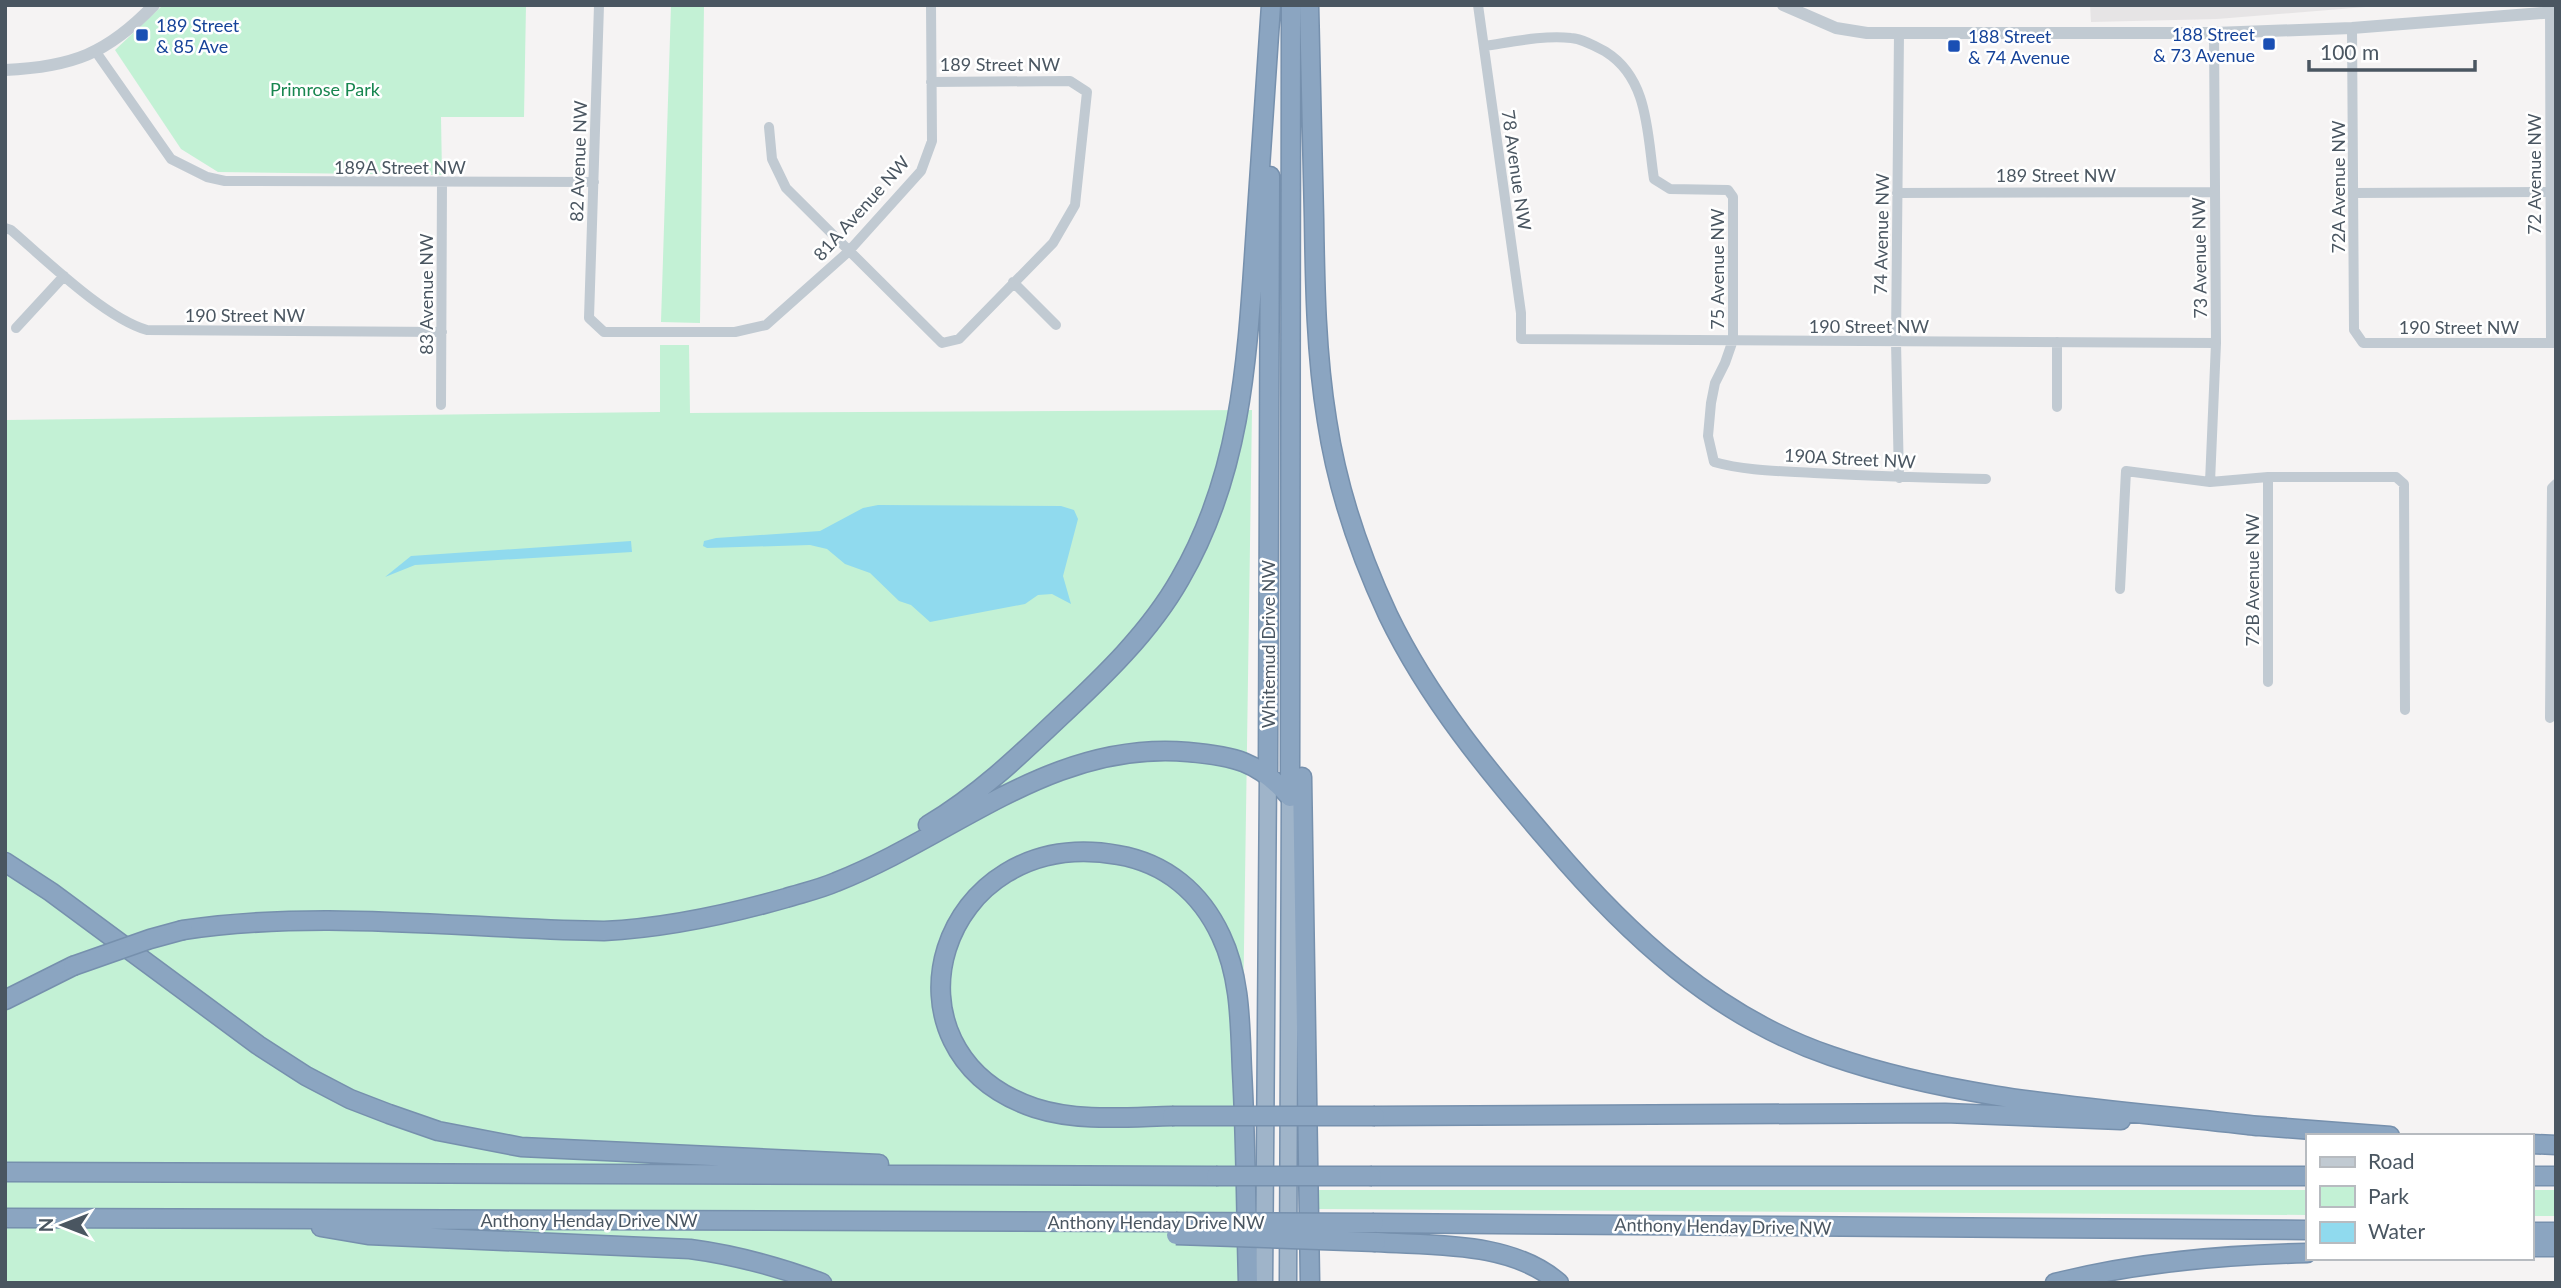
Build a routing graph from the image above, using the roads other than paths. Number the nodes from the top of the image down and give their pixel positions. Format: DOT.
graph roads {
  1 [pos="154,5"];
  2 [pos="599,5"];
  3 [pos="932,5"];
  4 [pos="1271,5"];
  5 [pos="1291,5"];
  6 [pos="1309,5"];
  7 [pos="1478,5"];
  8 [pos="1783,5"];
  9 [pos="2552,10"];
  10 [pos="2352,28"];
  11 [pos="1899,33"];
  12 [pos="2214,33"];
  13 [pos="1484,46"];
  14 [pos="96,52"];
  15 [pos="5,69"];
  16 [pos="931,82"];
  17 [pos="769,127"];
  18 [pos="594,182"];
  19 [pos="442,183"];
  20 [pos="2214,192"];
  21 [pos="2549,192"];
  22 [pos="2354,193"];
  23 [pos="1897,194"];
  24 [pos="5,228"];
  25 [pos="848,252"];
  26 [pos="64,276"];
  27 [pos="1013,282"];
  28 [pos="766,324"];
  29 [pos="1056,325"];
  30 [pos="16,328"];
  31 [pos="442,332"];
  32 [pos="1521,339"];
  33 [pos="1733,340"];
  34 [pos="1896,342"];
  35 [pos="2057,342"];
  36 [pos="2363,342"];
  37 [pos="2553,342"];
  38 [pos="2216,344"];
  39 [pos="441,405"];
  40 [pos="2057,407"];
  41 [pos="1714,462"];
  42 [pos="2268,477"];
  43 [pos="1899,478"];
  44 [pos="1986,479"];
  45 [pos="2210,482"];
  46 [pos="2554,486"];
  47 [pos="1290,578"];
  48 [pos="2120,589"];
  49 [pos="2268,682"];
  50 [pos="2405,710"];
  51 [pos="2550,718"];
  52 [pos="1268,775"];
  53 [pos="1290,797"];
  54 [pos="5,862"];
  55 [pos="771,902"];
  56 [pos="5,1000"];
  57 [pos="2258,1126"];
  58 [pos="2364,1134"];
  59 [pos="2533,1144"];
  60 [pos="2556,1145"];
  61 [pos="5,1172"];
  62 [pos="912,1176"];
  63 [pos="2306,1176"];
  64 [pos="2533,1176"];
  65 [pos="2556,1176"];
  66 [pos="5,1218"];
  67 [pos="272,1218"];
  68 [pos="1176,1229"];
  69 [pos="2306,1230"];
  70 [pos="2533,1232"];
  71 [pos="2556,1232"];
  72 [pos="2533,1247"];
  73 [pos="2556,1247"];
  74 [pos="2306,1253"];
  75 [pos="822,1283"];
  76 [pos="1248,1283"];
  77 [pos="1264,1283"];
  78 [pos="1288,1283"];
  79 [pos="1310,1283"];
  80 [pos="1559,1283"];
  81 [pos="2055,1283"];
  1 -- 14 [label="street"];
  2 -- 18 [label="street, 82 Avenue NW"];
  3 -- 16 [label="street, 81A Avenue NW"];
  4 -- 52 [label="highway, Whitemud Drive NW"];
  4 -- 55 [label="highway"];
  5 -- 47 [label="highway, Whitemud Drive NW"];
  6 -- 57 [label="highway"];
  7 -- 13 [label="street, 78 Avenue NW"];
  8 -- 11 [label="street"];
  9 -- 10 [label="street"];
  9 -- 21 [label="street, 72 Avenue NW"];
  10 -- 12 [label="street"];
  10 -- 22 [label="street, 72A Avenue NW"];
  11 -- 12 [label="street"];
  11 -- 23 [label="street, 74 Avenue NW"];
  12 -- 20 [label="street, 73 Avenue NW"];
  13 -- 32 [label="street, 78 Avenue NW"];
  13 -- 33 [label="street, 75 Avenue NW"];
  14 -- 15 [label="street"];
  14 -- 19 [label="street, 189A Street NW"];
  16 -- 25 [label="street, 81A Avenue NW"];
  16 -- 27 [label="street, 189 Street NW"];
  17 -- 25 [label="street"];
  18 -- 19 [label="street, 189A Street NW"];
  18 -- 28 [label="street, 82 Avenue NW"];
  19 -- 31 [label="street, 83 Avenue NW"];
  20 -- 23 [label="street, 189 Street NW"];
  20 -- 38 [label="street, 73 Avenue NW"];
  21 -- 22 [label="street"];
  21 -- 37 [label="street, 72 Avenue NW"];
  22 -- 36 [label="street, 72A Avenue NW"];
  23 -- 34 [label="street, 74 Avenue NW"];
  24 -- 26 [label="street, 190 Street NW"];
  25 -- 27 [label="street"];
  25 -- 28 [label="street, 81A Avenue NW"];
  26 -- 30 [label="street"];
  26 -- 31 [label="street, 190 Street NW"];
  27 -- 29 [label="street"];
  31 -- 39 [label="street, 83 Avenue NW"];
  32 -- 33 [label="street, 190 Street NW"];
  33 -- 34 [label="street, 190 Street NW"];
  33 -- 41 [label="street, 75 Avenue NW"];
  34 -- 35 [label="street, 190 Street NW"];
  34 -- 43 [label="street, 74 Avenue NW"];
  35 -- 38 [label="street, 190 Street NW"];
  35 -- 40 [label="street"];
  36 -- 37 [label="street, 190 Street NW"];
  38 -- 45 [label="street, 73 Avenue NW"];
  41 -- 43 [label="street, 190A Street NW"];
  42 -- 45 [label="street"];
  42 -- 49 [label="street, 72B Avenue NW"];
  42 -- 50 [label="street"];
  43 -- 44 [label="street, 190A Street NW"];
  45 -- 48 [label="street"];
  46 -- 51 [label="street"];
  47 -- 53 [label="highway, Whitemud Drive NW"];
  47 -- 79 [label="highway"];
  52 -- 53 [label="highway"];
  52 -- 55 [label="highway"];
  52 -- 77 [label="highway, Whitemud Drive NW"];
  53 -- 78 [label="highway, Whitemud Drive NW"];
  54 -- 62 [label="highway"];
  55 -- 56 [label="highway, bridge"];
  57 -- 58 [label="highway"];
  57 -- 76 [label="highway, bridge"];
  59 -- 60 [label="highway"];
  61 -- 62 [label="highway"];
  62 -- 63 [label="highway, bridge"];
  64 -- 65 [label="highway"];
  66 -- 67 [label="highway, Anthony Henday Drive NW"];
  67 -- 68 [label="highway, Anthony Henday Drive NW"];
  67 -- 75 [label="highway"];
  68 -- 69 [label="highway, Anthony Henday Drive NW, bridge"];
  68 -- 80 [label="highway, bridge"];
  70 -- 71 [label="highway"];
  72 -- 73 [label="highway"];
  74 -- 81 [label="highway"];
}
